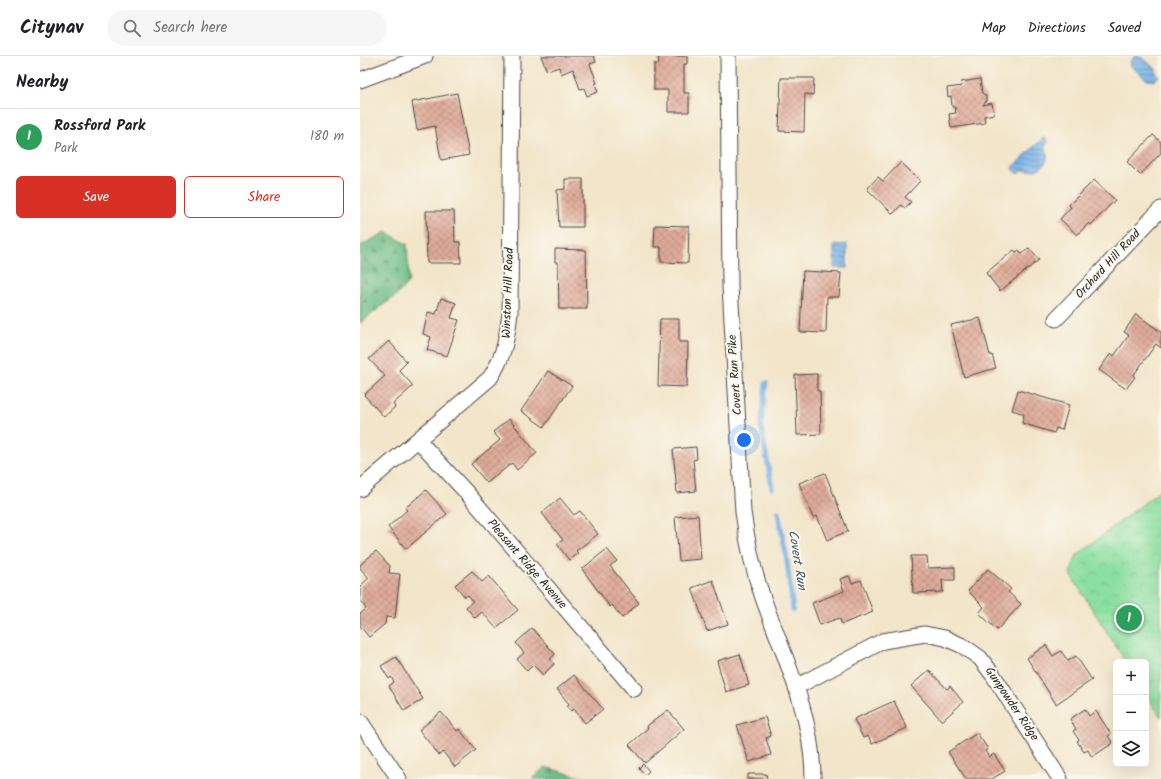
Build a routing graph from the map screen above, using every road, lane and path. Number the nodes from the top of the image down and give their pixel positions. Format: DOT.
graph roads {
  1 [pos="425,56"];
  2 [pos="512,56"];
  3 [pos="728,56"];
  4 [pos="360,80"];
  5 [pos="1161,209"];
  6 [pos="1056,319"];
  7 [pos="418,440"];
  8 [pos="360,489"];
  9 [pos="796,687"];
  10 [pos="634,689"];
  11 [pos="360,722"];
  12 [pos="399,779"];
  13 [pos="813,779"];
  14 [pos="1060,779"];
  1 -- 4 [label="street"];
  2 -- 7 [label="street, Winston Hill Road"];
  3 -- 9 [label="street, Covert Run Pike"];
  5 -- 6 [label="street, Orchard Hill Road"];
  7 -- 8 [label="street, Winston Hill Road"];
  7 -- 10 [label="street, Pleasant Ridge Avenue"];
  9 -- 13 [label="street, Covert Run Pike"];
  9 -- 14 [label="street, Gunpowder Ridge"];
  11 -- 12 [label="street"];
}
